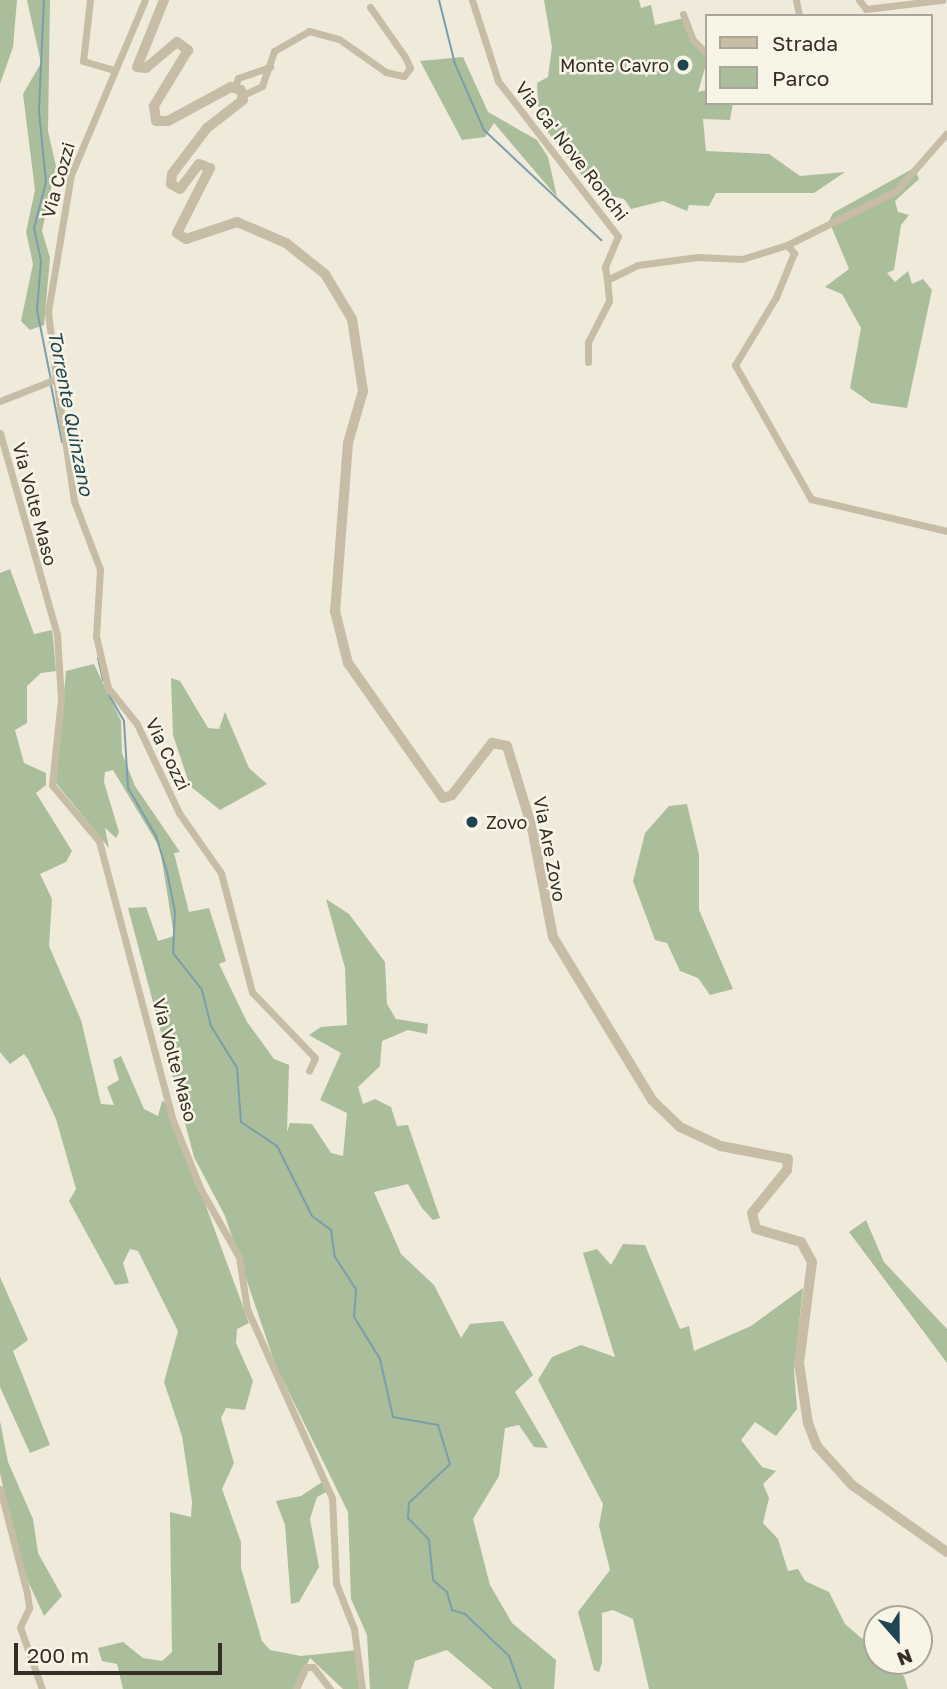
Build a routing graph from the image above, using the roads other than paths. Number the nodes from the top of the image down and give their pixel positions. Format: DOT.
graph roads {
  1 [pos="90,0"];
  2 [pos="145,0"];
  3 [pos="164,0"];
  4 [pos="472,0"];
  5 [pos="859,0"];
  6 [pos="942,0"];
  7 [pos="370,7"];
  8 [pos="683,14"];
  9 [pos="706,53"];
  10 [pos="270,66"];
  11 [pos="114,70"];
  12 [pos="235,86"];
  13 [pos="243,96"];
  14 [pos="947,133"];
  15 [pos="787,244"];
  16 [pos="607,281"];
  17 [pos="588,362"];
  18 [pos="56,379"];
  19 [pos="0,401"];
  20 [pos="0,433"];
  21 [pos="947,531"];
  22 [pos="309,1071"];
  23 [pos="0,1489"];
  24 [pos="947,1552"];
  25 [pos="42,1689"];
  26 [pos="296,1689"];
  27 [pos="330,1689"];
  28 [pos="362,1689"];
  1 -- 11 [label="street"];
  2 -- 11 [label="street, Via Cozzi"];
  3 -- 12 [label="street"];
  4 -- 16 [label="street, Via Ca' Nove Ronchi"];
  5 -- 6 [label="street"];
  7 -- 10 [label="street, Via Are Zovo"];
  8 -- 9 [label="street"];
  10 -- 12 [label="street"];
  10 -- 13 [label="street, Via Are Zovo"];
  11 -- 18 [label="street, Via Cozzi"];
  12 -- 13 [label="street"];
  13 -- 24 [label="street, Via Are Zovo"];
  14 -- 15 [label="street"];
  15 -- 16 [label="street"];
  15 -- 21 [label="street"];
  16 -- 17 [label="street, Via Ca' Nove Ronchi"];
  18 -- 19 [label="street"];
  18 -- 22 [label="street, Via Cozzi"];
  20 -- 28 [label="street, Via Volte Maso"];
  23 -- 25 [label="street"];
  26 -- 27 [label="street"];
}
